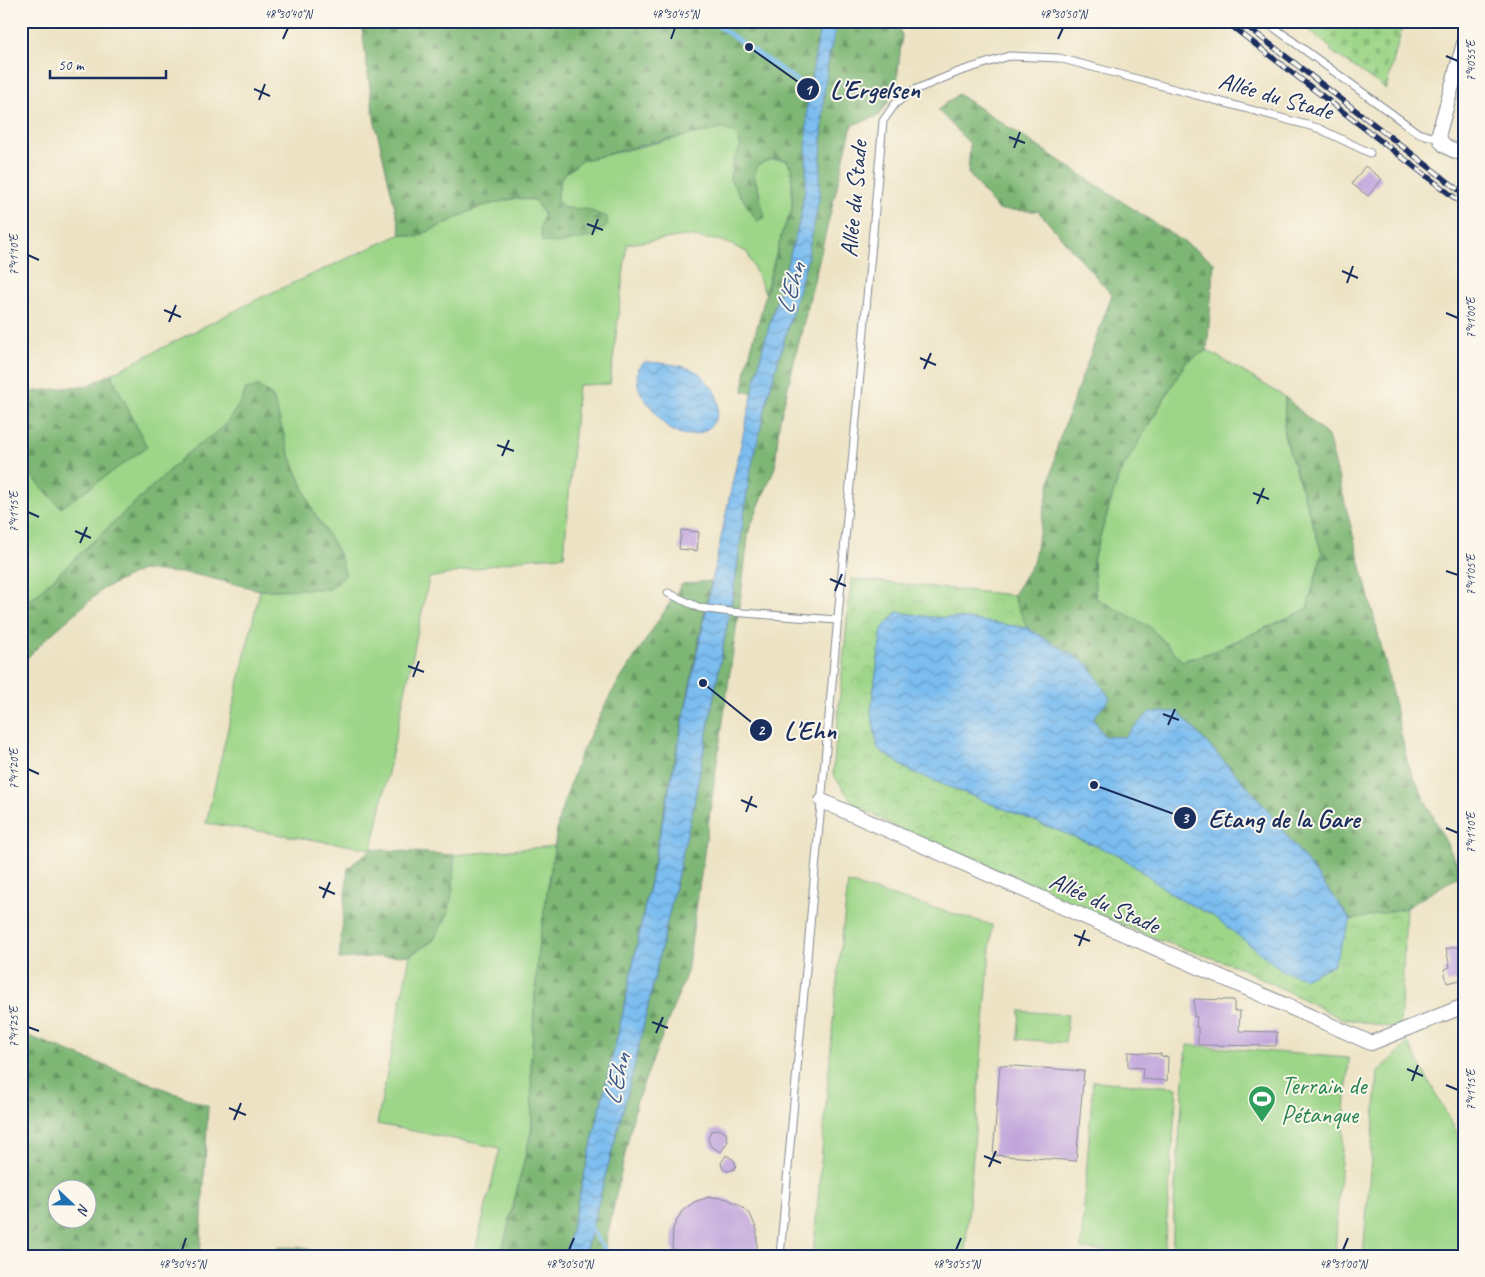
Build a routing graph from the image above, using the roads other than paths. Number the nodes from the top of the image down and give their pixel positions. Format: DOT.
graph roads {
  1 [pos="1265,21"];
  2 [pos="1464,42"];
  3 [pos="1439,139"];
  4 [pos="1370,153"];
  5 [pos="1464,154"];
  6 [pos="668,593"];
  7 [pos="837,620"];
  8 [pos="822,801"];
  9 [pos="1464,1006"];
  10 [pos="780,1256"];
  1 -- 3 [label="lane"];
  2 -- 3 [label="street"];
  3 -- 5 [label="street"];
  4 -- 7 [label="lane, Allée du Stade"];
  6 -- 7 [label="lane"];
  7 -- 8 [label="lane, Allée du Stade"];
  8 -- 9 [label="street, Allée du Stade"];
  8 -- 10 [label="lane, Allée du Stade"];
}
